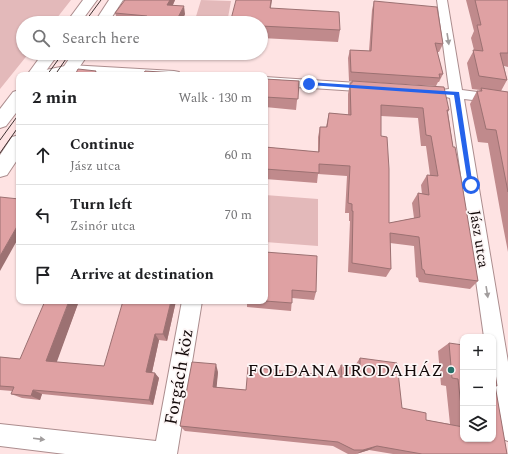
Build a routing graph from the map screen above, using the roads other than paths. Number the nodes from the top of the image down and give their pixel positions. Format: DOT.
graph roads {
  1 [pos="90,0"];
  2 [pos="116,0"];
  3 [pos="442,0"];
  4 [pos="78,16"];
  5 [pos="106,16"];
  6 [pos="46,60"];
  7 [pos="76,60"];
  8 [pos="37,72"];
  9 [pos="68,72"];
  10 [pos="268,81"];
  11 [pos="388,89"];
  12 [pos="434,92"];
  13 [pos="457,93"];
  14 [pos="16,100"];
  15 [pos="508,100"];
  16 [pos="0,122"];
  17 [pos="16,146"];
  18 [pos="0,170"];
  19 [pos="191,304"];
  20 [pos="508,430"];
  21 [pos="0,435"];
  22 [pos="165,454"];
  1 -- 4 [label="main road"];
  2 -- 5 [label="main road"];
  3 -- 13 [label="street, Jász utca, one-way"];
  6 -- 8 [label="main road"];
  7 -- 9 [label="main road"];
  10 -- 11 [label="street"];
  12 -- 13 [label="street"];
  13 -- 15 [label="street"];
  13 -- 20 [label="street, Jász utca, one-way"];
  14 -- 16 [label="main road"];
  17 -- 18 [label="main road"];
  19 -- 22 [label="street, Forgách köz"];
  21 -- 22 [label="street, one-way"];
}
